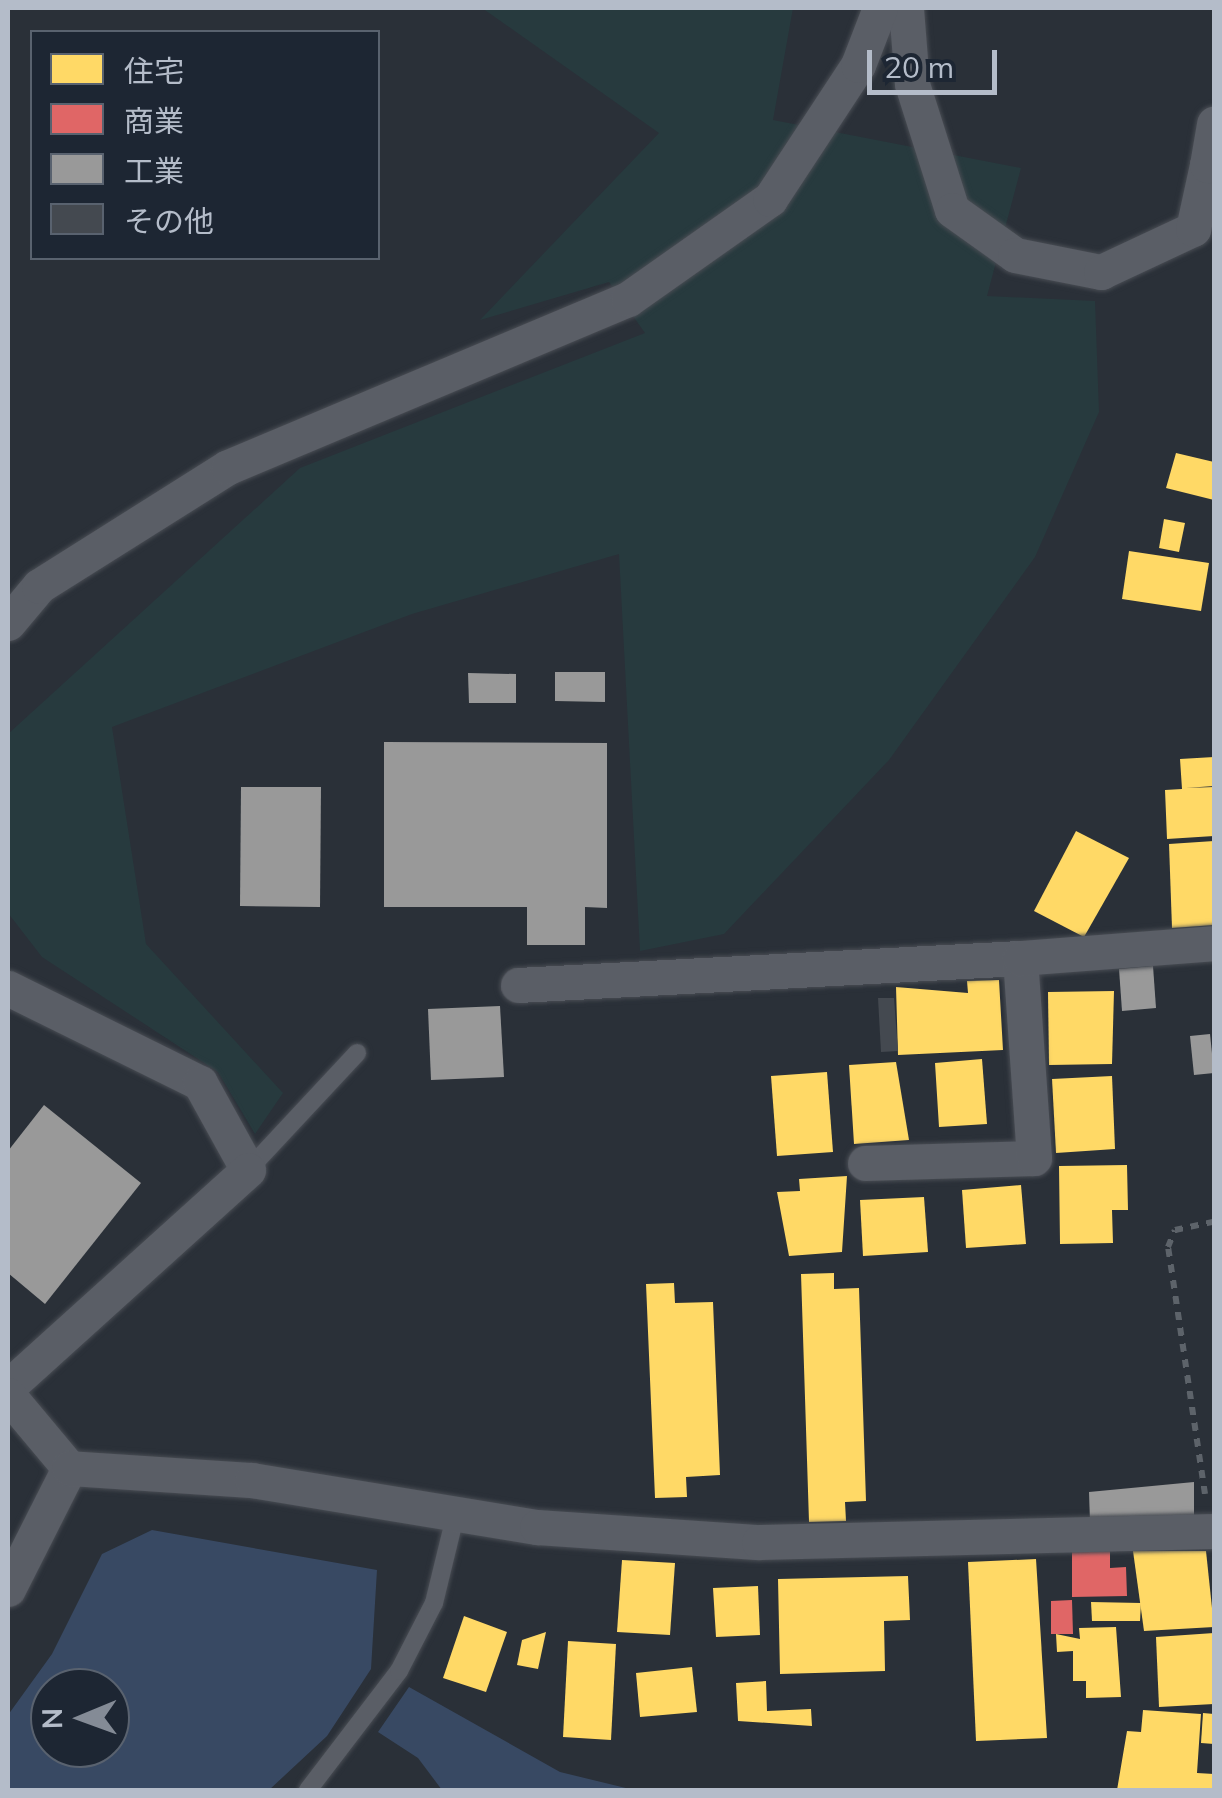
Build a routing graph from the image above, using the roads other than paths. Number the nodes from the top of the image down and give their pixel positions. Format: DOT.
graph roads {
  1 [pos="880,8"];
  2 [pos="906,8"];
  3 [pos="1214,124"];
  4 [pos="1211,166"];
  5 [pos="8,623"];
  6 [pos="1214,943"];
  7 [pos="1020,958"];
  8 [pos="518,985"];
  9 [pos="8,988"];
  10 [pos="357,1052"];
  11 [pos="866,1163"];
  12 [pos="248,1170"];
  13 [pos="8,1391"];
  14 [pos="68,1468"];
  15 [pos="456,1513"];
  16 [pos="1214,1531"];
  17 [pos="8,1589"];
  18 [pos="308,1790"];
  1 -- 5 [label="street"];
  2 -- 4 [label="street"];
  3 -- 4 [label="street"];
  6 -- 7 [label="street"];
  7 -- 8 [label="street"];
  7 -- 11 [label="street"];
  9 -- 12 [label="street"];
  10 -- 12 [label="lane"];
  12 -- 13 [label="street"];
  13 -- 14 [label="street"];
  14 -- 15 [label="street"];
  14 -- 17 [label="street"];
  15 -- 16 [label="street"];
  15 -- 18 [label="lane"];
}
